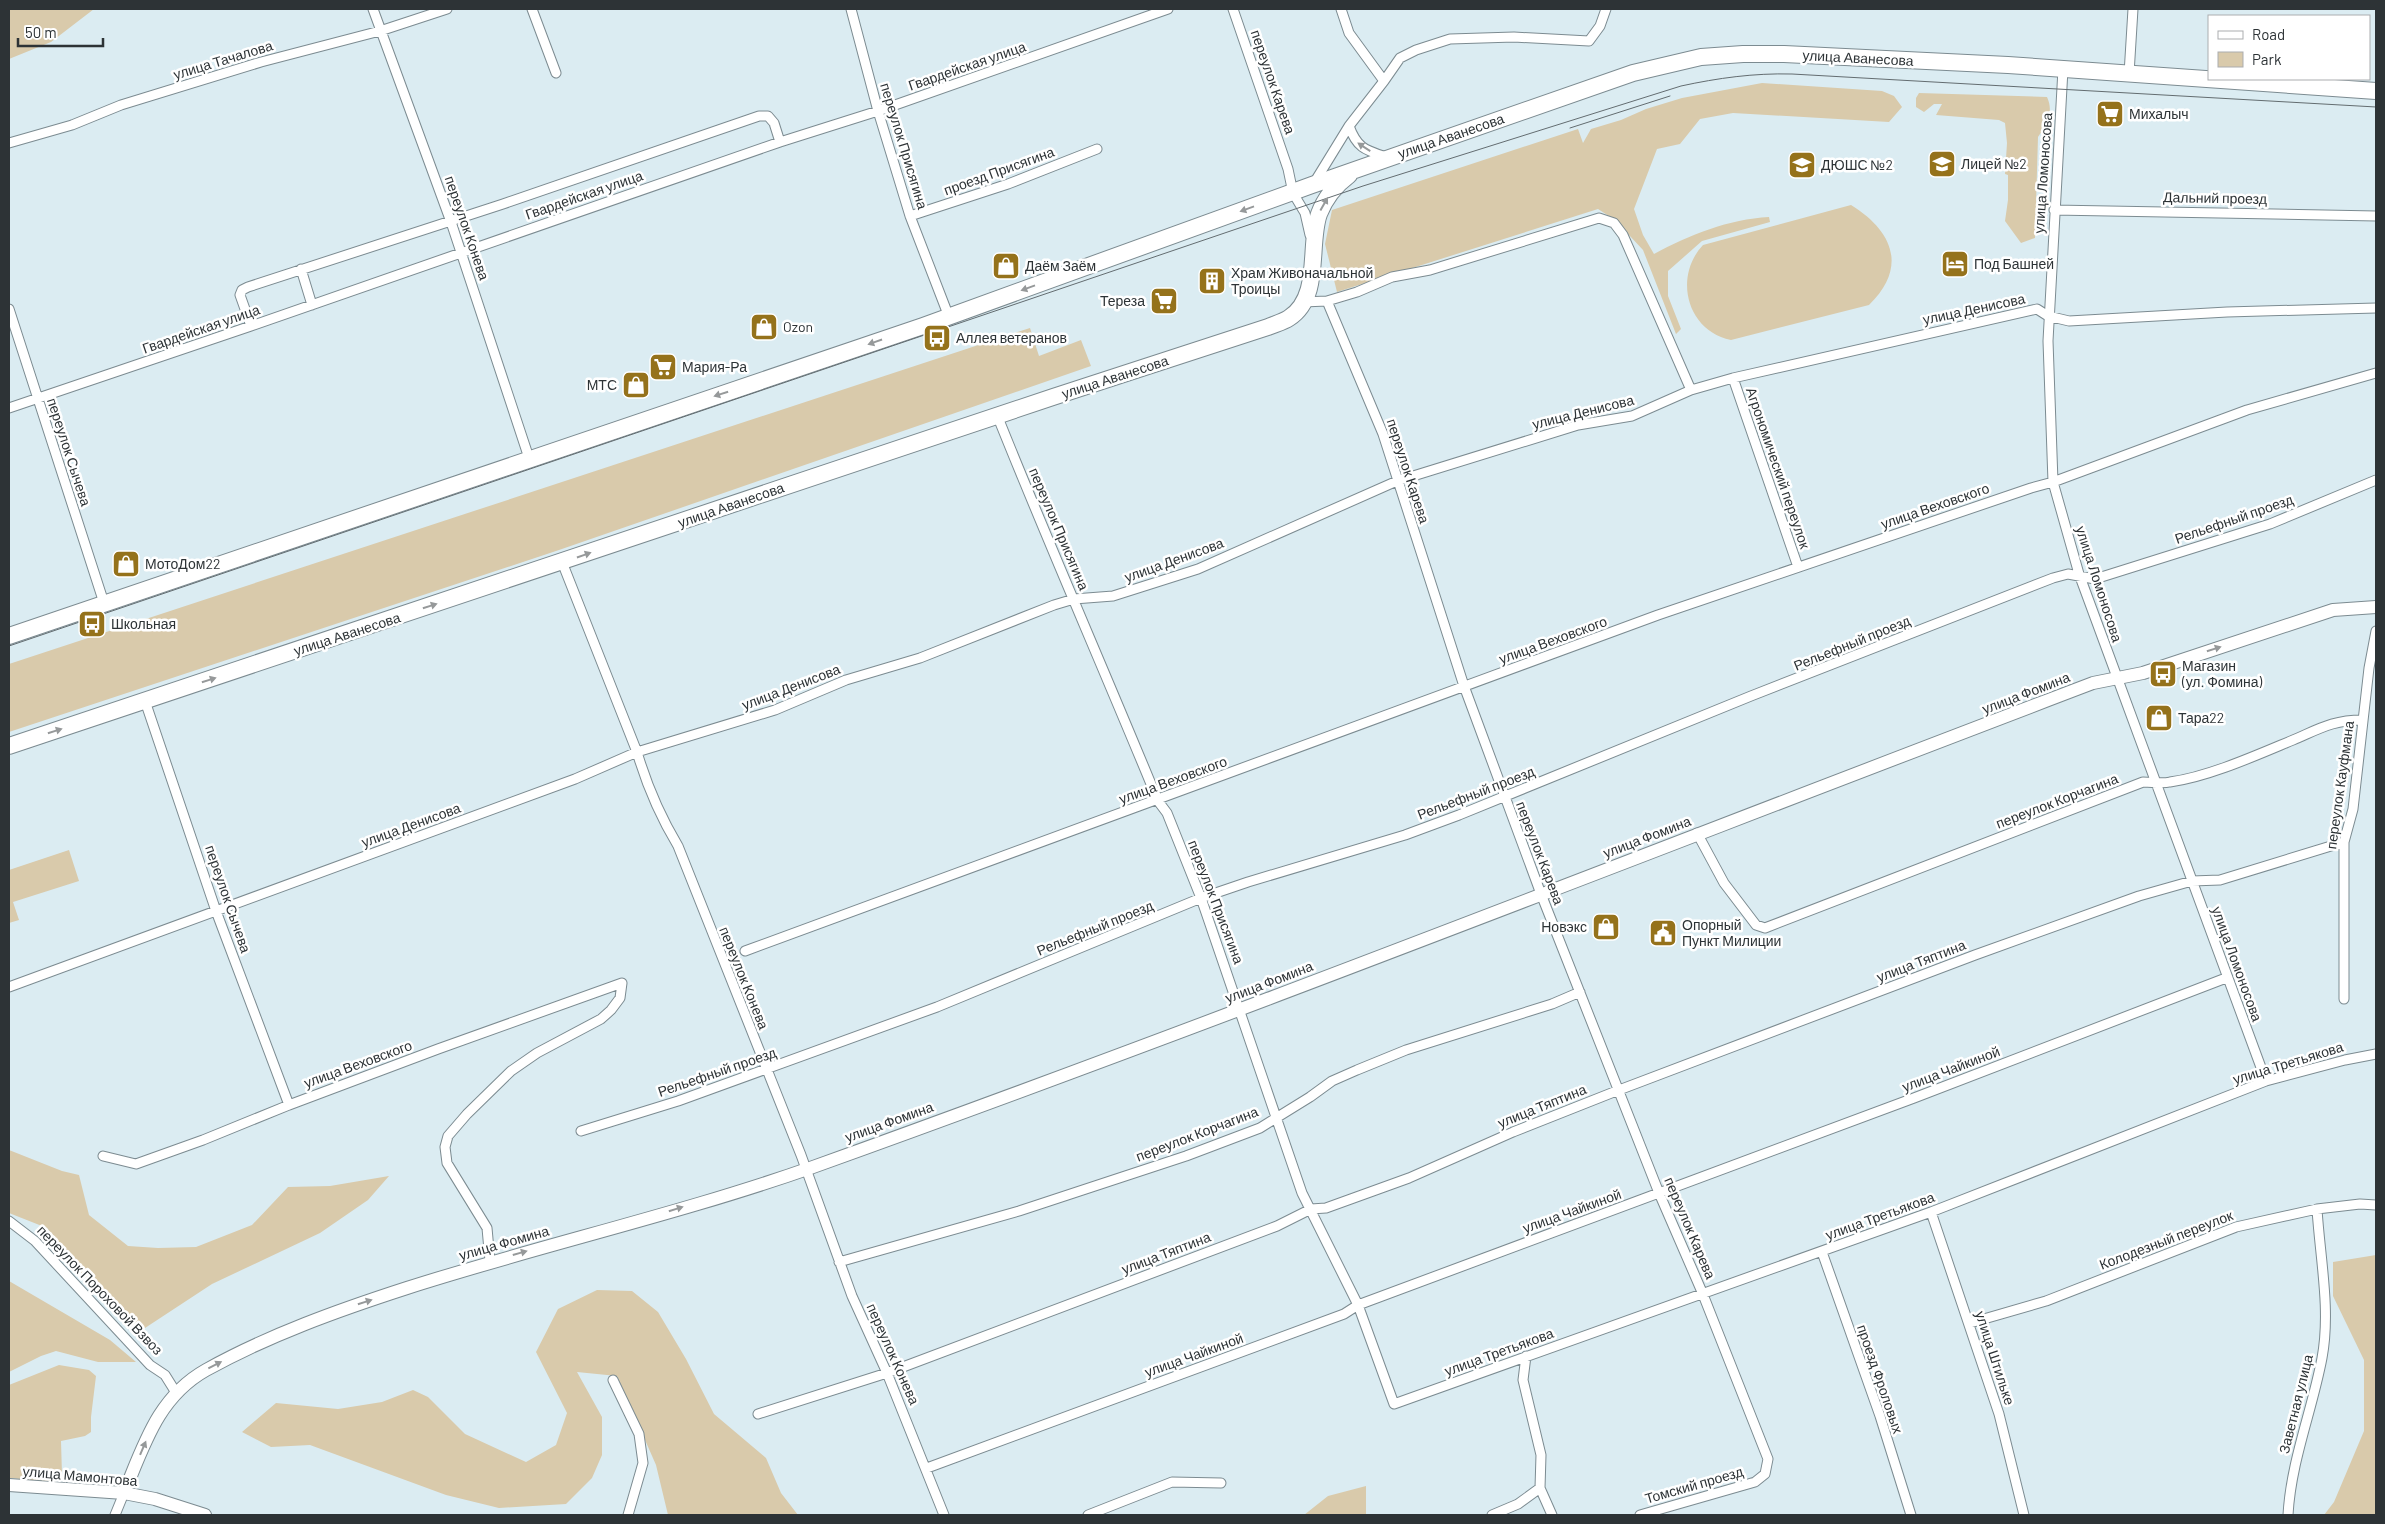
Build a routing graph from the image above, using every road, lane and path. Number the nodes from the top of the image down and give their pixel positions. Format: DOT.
graph roads {
  1 [pos="373,9"];
  2 [pos="447,9"];
  3 [pos="532,9"];
  4 [pos="851,9"];
  5 [pos="1168,9"];
  6 [pos="1233,9"];
  7 [pos="1341,9"];
  8 [pos="2133,9"];
  9 [pos="1606,12"];
  10 [pos="380,31"];
  11 [pos="2063,69"];
  12 [pos="556,73"];
  13 [pos="2129,74"];
  14 [pos="2208,79"];
  15 [pos="2216,80"];
  16 [pos="1384,81"];
  17 [pos="2376,91"];
  18 [pos="878,112"];
  19 [pos="1349,126"];
  20 [pos="780,142"];
  21 [pos="9,143"];
  22 [pos="1097,149"];
  23 [pos="1388,158"];
  24 [pos="1357,169"];
  25 [pos="1312,185"];
  26 [pos="1293,193"];
  27 [pos="2054,210"];
  28 [pos="910,216"];
  29 [pos="2376,216"];
  30 [pos="451,222"];
  31 [pos="462,252"];
  32 [pos="1314,256"];
  33 [pos="301,269"];
  34 [pos="1327,301"];
  35 [pos="1303,302"];
  36 [pos="312,304"];
  37 [pos="2376,308"];
  38 [pos="9,309"];
  39 [pos="2048,316"];
  40 [pos="949,317"];
  41 [pos="251,326"];
  42 [pos="2376,373"];
  43 [pos="1733,378"];
  44 [pos="1691,390"];
  45 [pos="38,399"];
  46 [pos="9,408"];
  47 [pos="997,415"];
  48 [pos="529,458"];
  49 [pos="2376,480"];
  50 [pos="1397,481"];
  51 [pos="2053,482"];
  52 [pos="562,562"];
  53 [pos="1798,567"];
  54 [pos="2079,574"];
  55 [pos="1074,599"];
  56 [pos="104,604"];
  57 [pos="2376,607"];
  58 [pos="2376,631"];
  59 [pos="9,636"];
  60 [pos="2376,636"];
  61 [pos="2117,678"];
  62 [pos="1464,686"];
  63 [pos="145,701"];
  64 [pos="2362,720"];
  65 [pos="9,746"];
  66 [pos="637,752"];
  67 [pos="2156,782"];
  68 [pos="1504,798"];
  69 [pos="1158,801"];
  70 [pos="1697,833"];
  71 [pos="2344,842"];
  72 [pos="2192,881"];
  73 [pos="1541,894"];
  74 [pos="1201,898"];
  75 [pos="216,911"];
  76 [pos="746,952"];
  77 [pos="2226,978"];
  78 [pos="9,987"];
  79 [pos="1580,992"];
  80 [pos="2344,999"];
  81 [pos="1240,1009"];
  82 [pos="2376,1054"];
  83 [pos="766,1070"];
  84 [pos="2266,1081"];
  85 [pos="1620,1090"];
  86 [pos="289,1105"];
  87 [pos="1276,1117"];
  88 [pos="581,1131"];
  89 [pos="103,1156"];
  90 [pos="806,1169"];
  91 [pos="1659,1193"];
  92 [pos="2376,1205"];
  93 [pos="1311,1209"];
  94 [pos="2317,1209"];
  95 [pos="1931,1212"];
  96 [pos="9,1221"];
  97 [pos="1822,1252"];
  98 [pos="490,1261"];
  99 [pos="840,1262"];
  100 [pos="1702,1292"];
  101 [pos="1358,1305"];
  102 [pos="1970,1323"];
  103 [pos="1526,1356"];
  104 [pos="887,1372"];
  105 [pos="613,1380"];
  106 [pos="175,1391"];
  107 [pos="1394,1404"];
  108 [pos="758,1414"];
  109 [pos="927,1468"];
  110 [pos="1755,1482"];
  111 [pos="1221,1483"];
  112 [pos="9,1485"];
  113 [pos="1540,1488"];
  114 [pos="124,1493"];
  115 [pos="115,1515"];
  116 [pos="205,1515"];
  117 [pos="628,1515"];
  118 [pos="944,1515"];
  119 [pos="1088,1515"];
  120 [pos="1492,1515"];
  121 [pos="1552,1515"];
  122 [pos="1640,1515"];
  123 [pos="1910,1515"];
  124 [pos="2024,1515"];
  125 [pos="2288,1515"];
  1 -- 10 [label="street, переулок Конева"];
  2 -- 10 [label="street, улица Тачалова"];
  3 -- 12 [label="street"];
  4 -- 18 [label="street, переулок Присягина"];
  5 -- 18 [label="street, Гвардейская улица"];
  6 -- 26 [label="street, переулок Карева"];
  7 -- 16 [label="street"];
  8 -- 13 [label="street"];
  9 -- 16 [label="street"];
  10 -- 21 [label="street, улица Тачалова"];
  10 -- 30 [label="street, переулок Конева"];
  11 -- 13 [label="highway, улица Аванесова"];
  11 -- 23 [label="highway, улица Аванесова"];
  11 -- 27 [label="street, улица Ломоносова"];
  13 -- 14 [label="highway, улица Аванесова"];
  15 -- 17 [label="highway, улица Аванесова"];
  16 -- 19 [label="street"];
  18 -- 20 [label="street, Гвардейская улица"];
  18 -- 28 [label="street, переулок Присягина"];
  23 -- 19 [label="street, one-way"];
  19 -- 25 [label="street"];
  20 -- 30 [label="street"];
  20 -- 31 [label="street, Гвардейская улица"];
  22 -- 28 [label="street, проезд Присягина"];
  23 -- 24 [label="highway, улица Аванесова"];
  24 -- 25 [label="highway, улица Аванесова"];
  32 -- 24 [label="highway, улица Аванесова, one-way"];
  25 -- 26 [label="highway, улица Аванесова"];
  26 -- 32 [label="street, переулок Карева"];
  26 -- 40 [label="highway, улица Аванесова, one-way"];
  27 -- 29 [label="street, Дальний проезд"];
  27 -- 39 [label="street, улица Ломоносова"];
  28 -- 40 [label="street, переулок Присягина"];
  30 -- 31 [label="street, переулок Конева"];
  30 -- 33 [label="street"];
  31 -- 36 [label="street, Гвардейская улица"];
  31 -- 48 [label="street, переулок Конева"];
  32 -- 35 [label="highway, улица Аванесова"];
  33 -- 36 [label="street"];
  33 -- 41 [label="street"];
  34 -- 35 [label="street"];
  34 -- 44 [label="street"];
  34 -- 50 [label="street, переулок Карева"];
  35 -- 47 [label="highway, улица Аванесова"];
  36 -- 41 [label="street, Гвардейская улица"];
  37 -- 39 [label="street, улица Денисова"];
  38 -- 45 [label="street, переулок Сычева"];
  39 -- 43 [label="street, улица Денисова"];
  39 -- 51 [label="street, улица Ломоносова"];
  40 -- 48 [label="highway, улица Аванесова, one-way"];
  41 -- 45 [label="street, Гвардейская улица"];
  42 -- 51 [label="street, улица Веховского"];
  43 -- 44 [label="street, улица Денисова"];
  43 -- 53 [label="street, Агрономический переулок"];
  44 -- 50 [label="street, улица Денисова"];
  45 -- 46 [label="street, Гвардейская улица"];
  45 -- 56 [label="street, переулок Сычева"];
  52 -- 47 [label="highway, улица Аванесова, one-way"];
  47 -- 55 [label="street, переулок Присягина"];
  48 -- 56 [label="highway, улица Аванесова"];
  49 -- 54 [label="street, Рельефный проезд"];
  50 -- 55 [label="street, улица Денисова"];
  50 -- 62 [label="street, переулок Карева"];
  51 -- 53 [label="street, улица Веховского"];
  51 -- 54 [label="street, улица Ломоносова"];
  63 -- 52 [label="highway, улица Аванесова, one-way"];
  52 -- 66 [label="street, переулок Конева"];
  53 -- 62 [label="street, улица Веховского"];
  54 -- 61 [label="street, улица Ломоносова"];
  54 -- 68 [label="street, Рельефный проезд"];
  55 -- 66 [label="street, улица Денисова"];
  55 -- 69 [label="street, переулок Присягина"];
  56 -- 59 [label="highway, улица Аванесова"];
  61 -- 57 [label="street, улица Фомина, one-way"];
  58 -- 60 [label="street, переулок Кауфмана"];
  60 -- 64 [label="street, переулок Кауфмана"];
  61 -- 67 [label="street, улица Ломоносова"];
  61 -- 70 [label="street, улица Фомина"];
  62 -- 68 [label="street, переулок Карева"];
  62 -- 69 [label="street, улица Веховского"];
  65 -- 63 [label="highway, улица Аванесова, one-way"];
  63 -- 75 [label="street, переулок Сычева"];
  64 -- 67 [label="street, переулок Корчагина"];
  64 -- 71 [label="street, переулок Кауфмана"];
  66 -- 75 [label="street, улица Денисова"];
  66 -- 83 [label="street, переулок Конева"];
  67 -- 70 [label="street, переулок Корчагина"];
  67 -- 72 [label="street, улица Ломоносова"];
  68 -- 73 [label="street, переулок Карева"];
  68 -- 74 [label="street, Рельефный проезд"];
  69 -- 74 [label="street, переулок Присягина"];
  69 -- 76 [label="street, улица Веховского"];
  70 -- 73 [label="street, улица Фомина"];
  71 -- 72 [label="street, улица Тяптина"];
  71 -- 80 [label="street, переулок Кауфмана"];
  72 -- 77 [label="street, улица Ломоносова"];
  72 -- 85 [label="street, улица Тяптина"];
  73 -- 79 [label="street, переулок Карева"];
  73 -- 81 [label="street, улица Фомина"];
  74 -- 81 [label="street, переулок Присягина"];
  74 -- 83 [label="street, Рельефный проезд"];
  75 -- 78 [label="street, улица Денисова"];
  75 -- 86 [label="street, переулок Сычева"];
  77 -- 84 [label="street, улица Ломоносова"];
  77 -- 91 [label="street, улица Чайкиной"];
  79 -- 85 [label="street, переулок Карева"];
  79 -- 87 [label="street, переулок Корчагина"];
  81 -- 87 [label="street, переулок Присягина"];
  81 -- 90 [label="street, улица Фомина"];
  82 -- 84 [label="street, улица Третьякова"];
  83 -- 88 [label="street, Рельефный проезд"];
  83 -- 90 [label="street, переулок Конева"];
  84 -- 95 [label="street, улица Третьякова"];
  85 -- 91 [label="street, переулок Карева"];
  85 -- 93 [label="street, улица Тяптина"];
  86 -- 89 [label="street, улица Веховского"];
  86 -- 98 [label="street, улица Веховского"];
  87 -- 93 [label="street, переулок Присягина"];
  87 -- 99 [label="street, переулок Корчагина"];
  98 -- 90 [label="street, улица Фомина, one-way"];
  90 -- 99 [label="street, переулок Конева"];
  91 -- 100 [label="street, переулок Карева"];
  91 -- 101 [label="street, улица Чайкиной"];
  92 -- 94 [label="street, Колодезный переулок"];
  93 -- 101 [label="street, переулок Присягина"];
  93 -- 104 [label="street, улица Тяптина"];
  94 -- 102 [label="street, Колодезный переулок"];
  94 -- 125 [label="street, Заветная улица"];
  95 -- 97 [label="street, улица Третьякова"];
  95 -- 102 [label="street, улица Штильке"];
  96 -- 106 [label="street, переулок Пороховой Взвоз"];
  97 -- 100 [label="street, улица Третьякова"];
  97 -- 123 [label="street, проезд Фроловых"];
  106 -- 98 [label="street, улица Фомина, one-way"];
  99 -- 104 [label="street, переулок Конева"];
  100 -- 103 [label="street, улица Третьякова"];
  100 -- 110 [label="street, переулок Карева"];
  101 -- 107 [label="street, переулок Присягина"];
  101 -- 109 [label="street, улица Чайкиной"];
  102 -- 124 [label="street, улица Штильке"];
  103 -- 107 [label="street, улица Третьякова"];
  103 -- 113 [label="street"];
  104 -- 108 [label="street, улица Тяптина"];
  104 -- 109 [label="street, переулок Конева"];
  105 -- 117 [label="street"];
  114 -- 106 [label="street, one-way"];
  109 -- 118 [label="street, переулок Конева"];
  110 -- 122 [label="street, Томский проезд"];
  111 -- 119 [label="street"];
  112 -- 114 [label="street, улица Мамонтова"];
  113 -- 120 [label="street"];
  113 -- 121 [label="street"];
  114 -- 115 [label="street"];
  114 -- 116 [label="street, улица Мамонтова"];
}
